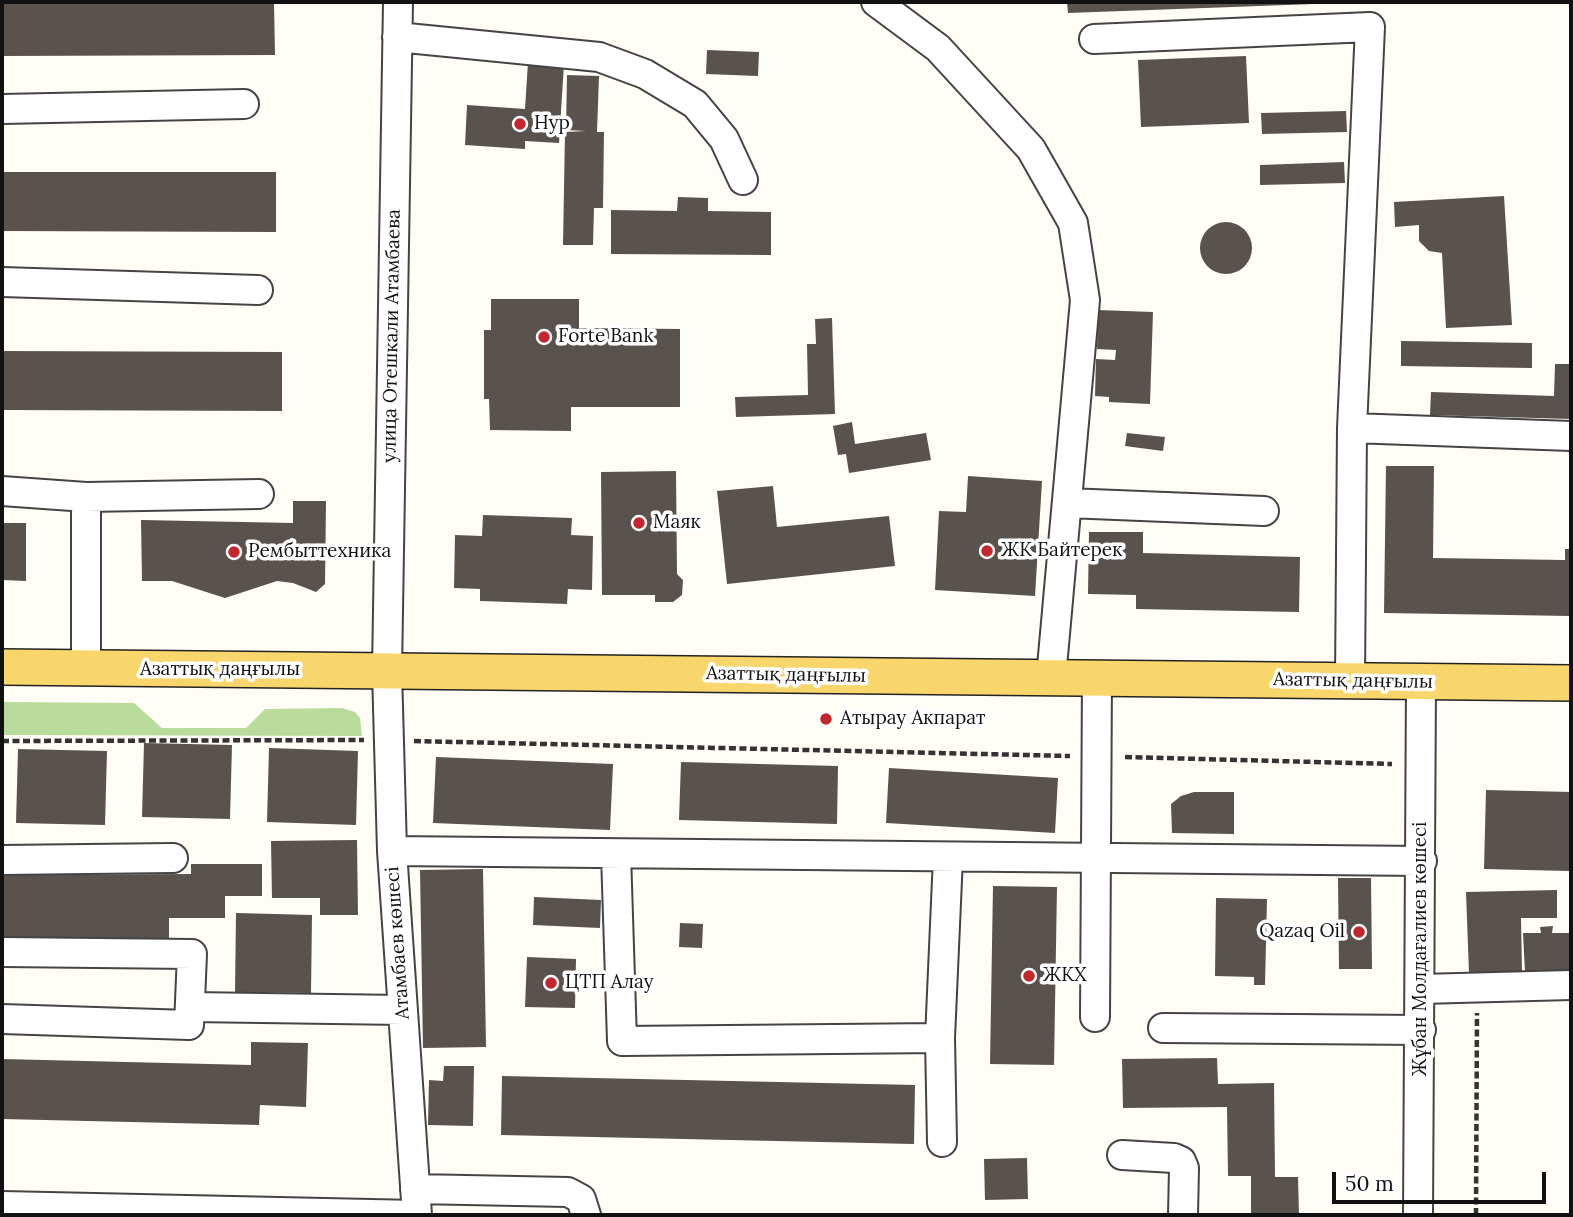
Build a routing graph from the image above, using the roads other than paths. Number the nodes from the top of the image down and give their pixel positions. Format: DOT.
graph roads {
  1 [pos="398,2"];
  2 [pos="876,2"];
  3 [pos="397,37"];
  4 [pos="1094,39"];
  5 [pos="244,104"];
  6 [pos="2,109"];
  7 [pos="743,180"];
  8 [pos="2,282"];
  9 [pos="258,290"];
  10 [pos="1352,428"];
  11 [pos="1571,436"];
  12 [pos="2,491"];
  13 [pos="259,494"];
  14 [pos="86,498"];
  15 [pos="1067,503"];
  16 [pos="1264,511"];
  17 [pos="2,667"];
  18 [pos="86,669"];
  19 [pos="387,671"];
  20 [pos="1051,678"];
  21 [pos="1097,679"];
  22 [pos="1350,681"];
  23 [pos="1421,682"];
  24 [pos="1571,683"];
  25 [pos="392,852"];
  26 [pos="616,854"];
  27 [pos="948,857"];
  28 [pos="173,858"];
  29 [pos="1096,858"];
  30 [pos="2,860"];
  31 [pos="1422,861"];
  32 [pos="2,952"];
  33 [pos="1571,985"];
  34 [pos="1422,989"];
  35 [pos="191,1007"];
  36 [pos="403,1010"];
  37 [pos="1095,1017"];
  38 [pos="2,1019"];
  39 [pos="1163,1028"];
  40 [pos="1421,1030"];
  41 [pos="940,1038"];
  42 [pos="942,1142"];
  43 [pos="1122,1155"];
  44 [pos="2,1206"];
  45 [pos="416,1206"];
  46 [pos="586,1215"];
  47 [pos="1183,1215"];
  48 [pos="1418,1215"];
  1 -- 3 [label="street, улица Отешкали Атамбаева"];
  2 -- 15 [label="street"];
  3 -- 7 [label="street"];
  3 -- 19 [label="street, улица Отешкали Атамбаева"];
  4 -- 10 [label="street"];
  5 -- 6 [label="street"];
  8 -- 9 [label="street"];
  10 -- 11 [label="street"];
  10 -- 22 [label="street"];
  12 -- 14 [label="street"];
  13 -- 14 [label="street"];
  14 -- 18 [label="street"];
  15 -- 16 [label="street"];
  15 -- 20 [label="street"];
  17 -- 18 [label="main road, Азаттық даңғылы"];
  18 -- 19 [label="main road, Азаттық даңғылы"];
  19 -- 20 [label="main road, Азаттық даңғылы"];
  19 -- 25 [label="street, Атамбаев көшесі"];
  20 -- 21 [label="main road, Азаттық даңғылы"];
  21 -- 22 [label="main road, Азаттық даңғылы"];
  21 -- 29 [label="street"];
  22 -- 23 [label="main road, Азаттық даңғылы"];
  23 -- 24 [label="main road, Азаттық даңғылы"];
  23 -- 31 [label="street, Жұбан Молдағалиев көшесі"];
  25 -- 26 [label="street"];
  25 -- 36 [label="street, Атамбаев көшесі"];
  26 -- 27 [label="street"];
  26 -- 41 [label="street"];
  27 -- 29 [label="street"];
  27 -- 41 [label="street"];
  28 -- 30 [label="street"];
  29 -- 31 [label="street"];
  29 -- 37 [label="street"];
  31 -- 34 [label="street, Жұбан Молдағалиев көшесі"];
  32 -- 35 [label="street"];
  33 -- 34 [label="street"];
  34 -- 40 [label="street, Жұбан Молдағалиев көшесі"];
  35 -- 36 [label="street"];
  35 -- 38 [label="street"];
  36 -- 45 [label="street, Атамбаев көшесі"];
  39 -- 40 [label="street"];
  40 -- 48 [label="street, Жұбан Молдағалиев көшесі"];
  41 -- 42 [label="street"];
  43 -- 47 [label="street"];
  44 -- 45 [label="street"];
  45 -- 46 [label="street"];
}
